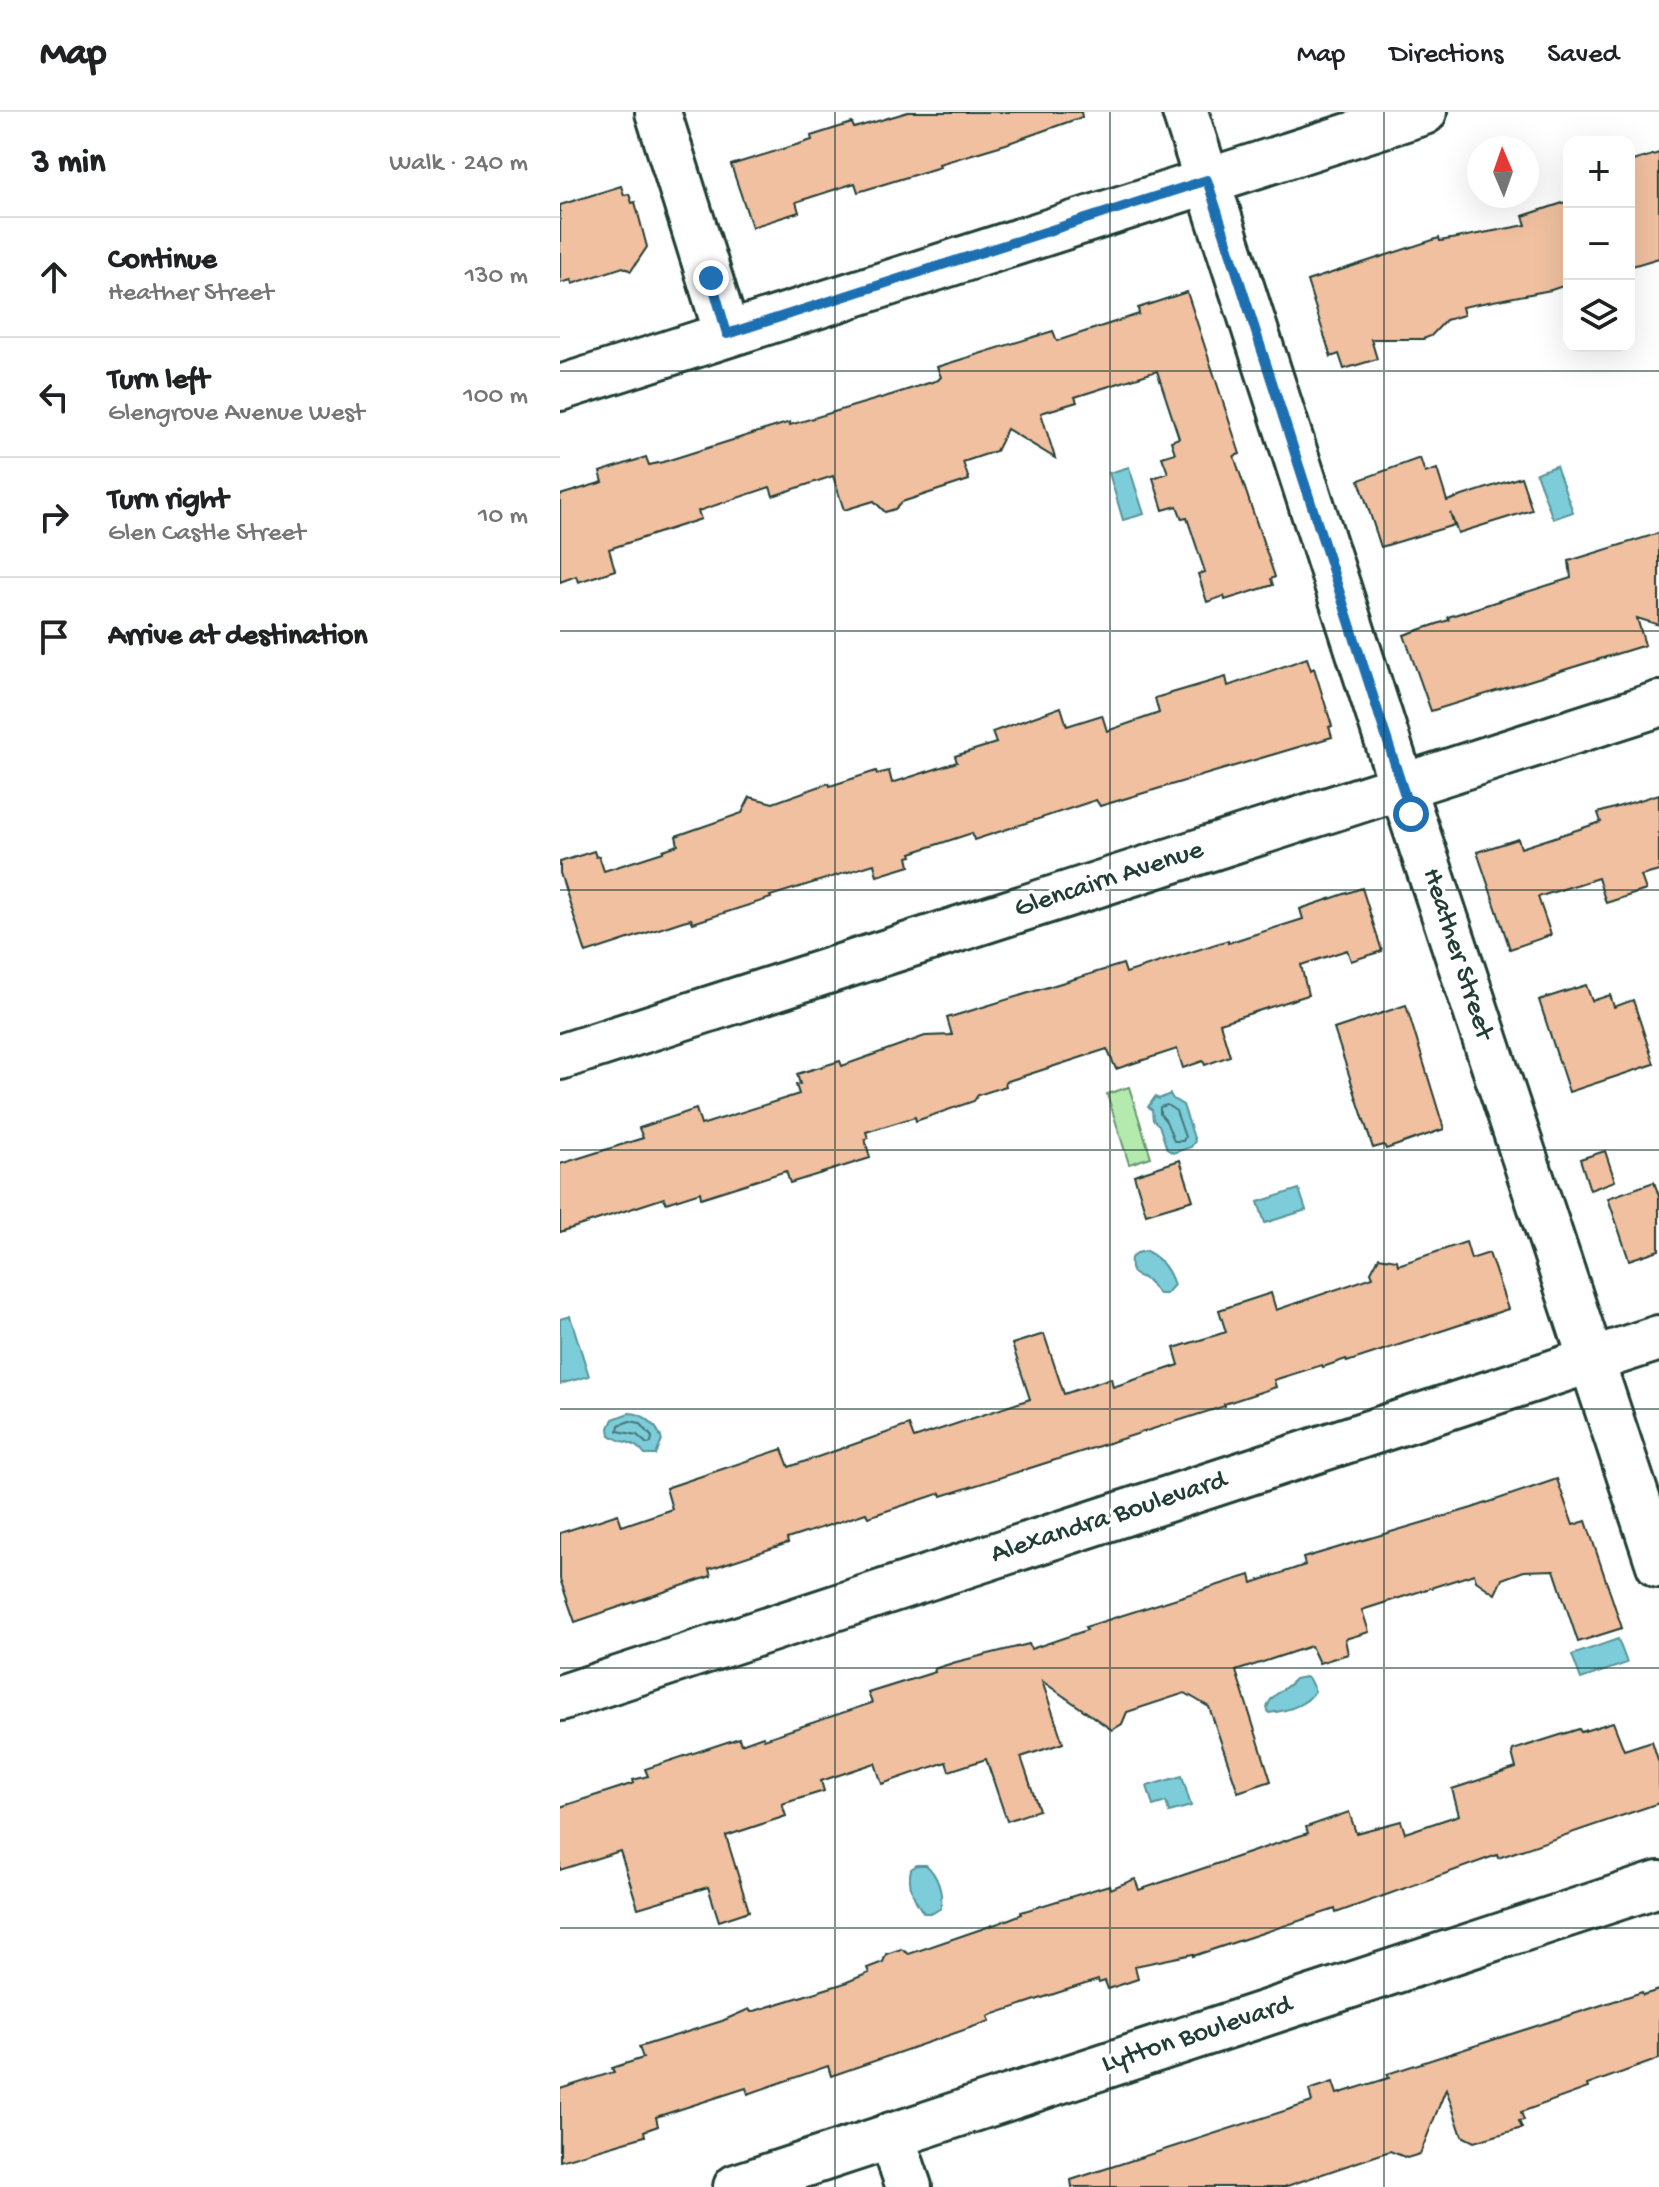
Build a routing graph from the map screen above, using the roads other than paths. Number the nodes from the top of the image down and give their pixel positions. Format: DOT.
graph roads {
  1 [pos="658,112"];
  2 [pos="1185,112"];
  3 [pos="1424,112"];
  4 [pos="1207,180"];
  5 [pos="727,334"];
  6 [pos="560,388"];
  7 [pos="1659,704"];
  8 [pos="1401,786"];
  9 [pos="560,1057"];
  10 [pos="1659,1338"];
  11 [pos="1592,1359"];
  12 [pos="1659,1565"];
  13 [pos="560,1698"];
  14 [pos="1659,1884"];
  15 [pos="891,2135"];
  16 [pos="736,2187"];
  17 [pos="909,2187"];
  1 -- 5 [label="street"];
  2 -- 4 [label="street, Heather Street"];
  3 -- 4 [label="street"];
  4 -- 5 [label="street"];
  4 -- 8 [label="street, Heather Street"];
  5 -- 6 [label="street"];
  7 -- 8 [label="street, Glencairn Avenue"];
  8 -- 9 [label="street, Glencairn Avenue"];
  8 -- 11 [label="street, Heather Street"];
  10 -- 11 [label="street, Alexandra Boulevard"];
  11 -- 12 [label="street, Heather Street"];
  11 -- 13 [label="street, Alexandra Boulevard"];
  14 -- 15 [label="street, Lytton Boulevard"];
  15 -- 16 [label="street, Lytton Boulevard"];
  15 -- 17 [label="street"];
}
